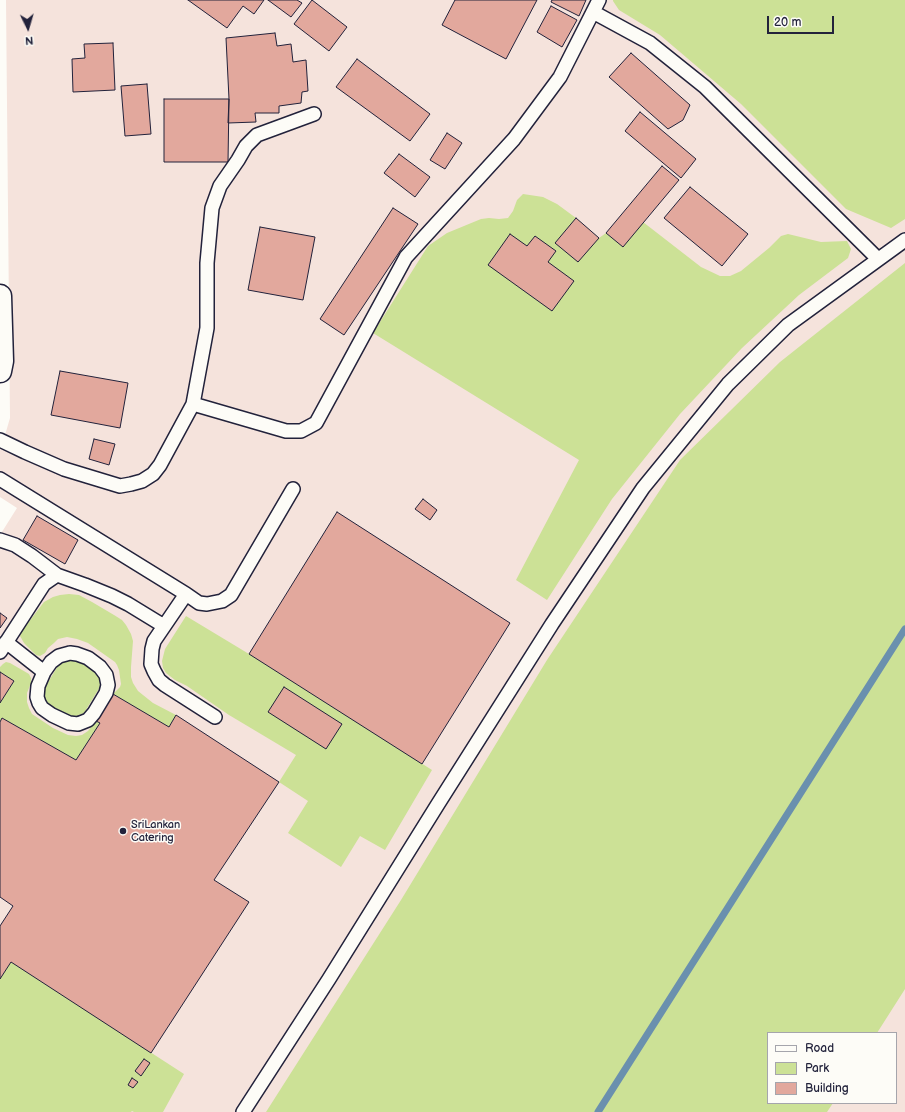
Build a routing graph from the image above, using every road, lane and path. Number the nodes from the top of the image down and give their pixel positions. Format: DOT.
graph roads {
  1 [pos="599,0"];
  2 [pos="593,12"];
  3 [pos="314,114"];
  4 [pos="905,240"];
  5 [pos="878,259"];
  6 [pos="0,296"];
  7 [pos="0,371"];
  8 [pos="193,404"];
  9 [pos="0,440"];
  10 [pos="0,479"];
  11 [pos="292,489"];
  12 [pos="0,540"];
  13 [pos="57,575"];
  14 [pos="186,594"];
  15 [pos="164,626"];
  16 [pos="3,647"];
  17 [pos="44,672"];
  18 [pos="215,717"];
  19 [pos="243,1112"];
  1 -- 2 [label="lane"];
  2 -- 5 [label="lane"];
  2 -- 8 [label="lane"];
  3 -- 8 [label="lane"];
  4 -- 5 [label="lane"];
  5 -- 19 [label="lane"];
  6 -- 7 [label="street"];
  8 -- 9 [label="lane"];
  10 -- 14 [label="lane"];
  11 -- 14 [label="lane"];
  12 -- 13 [label="lane"];
  13 -- 15 [label="lane"];
  13 -- 16 [label="lane"];
  14 -- 15 [label="lane"];
  15 -- 18 [label="lane"];
  16 -- 17 [label="lane"];
  17 -- 17 [label="lane"];
}
